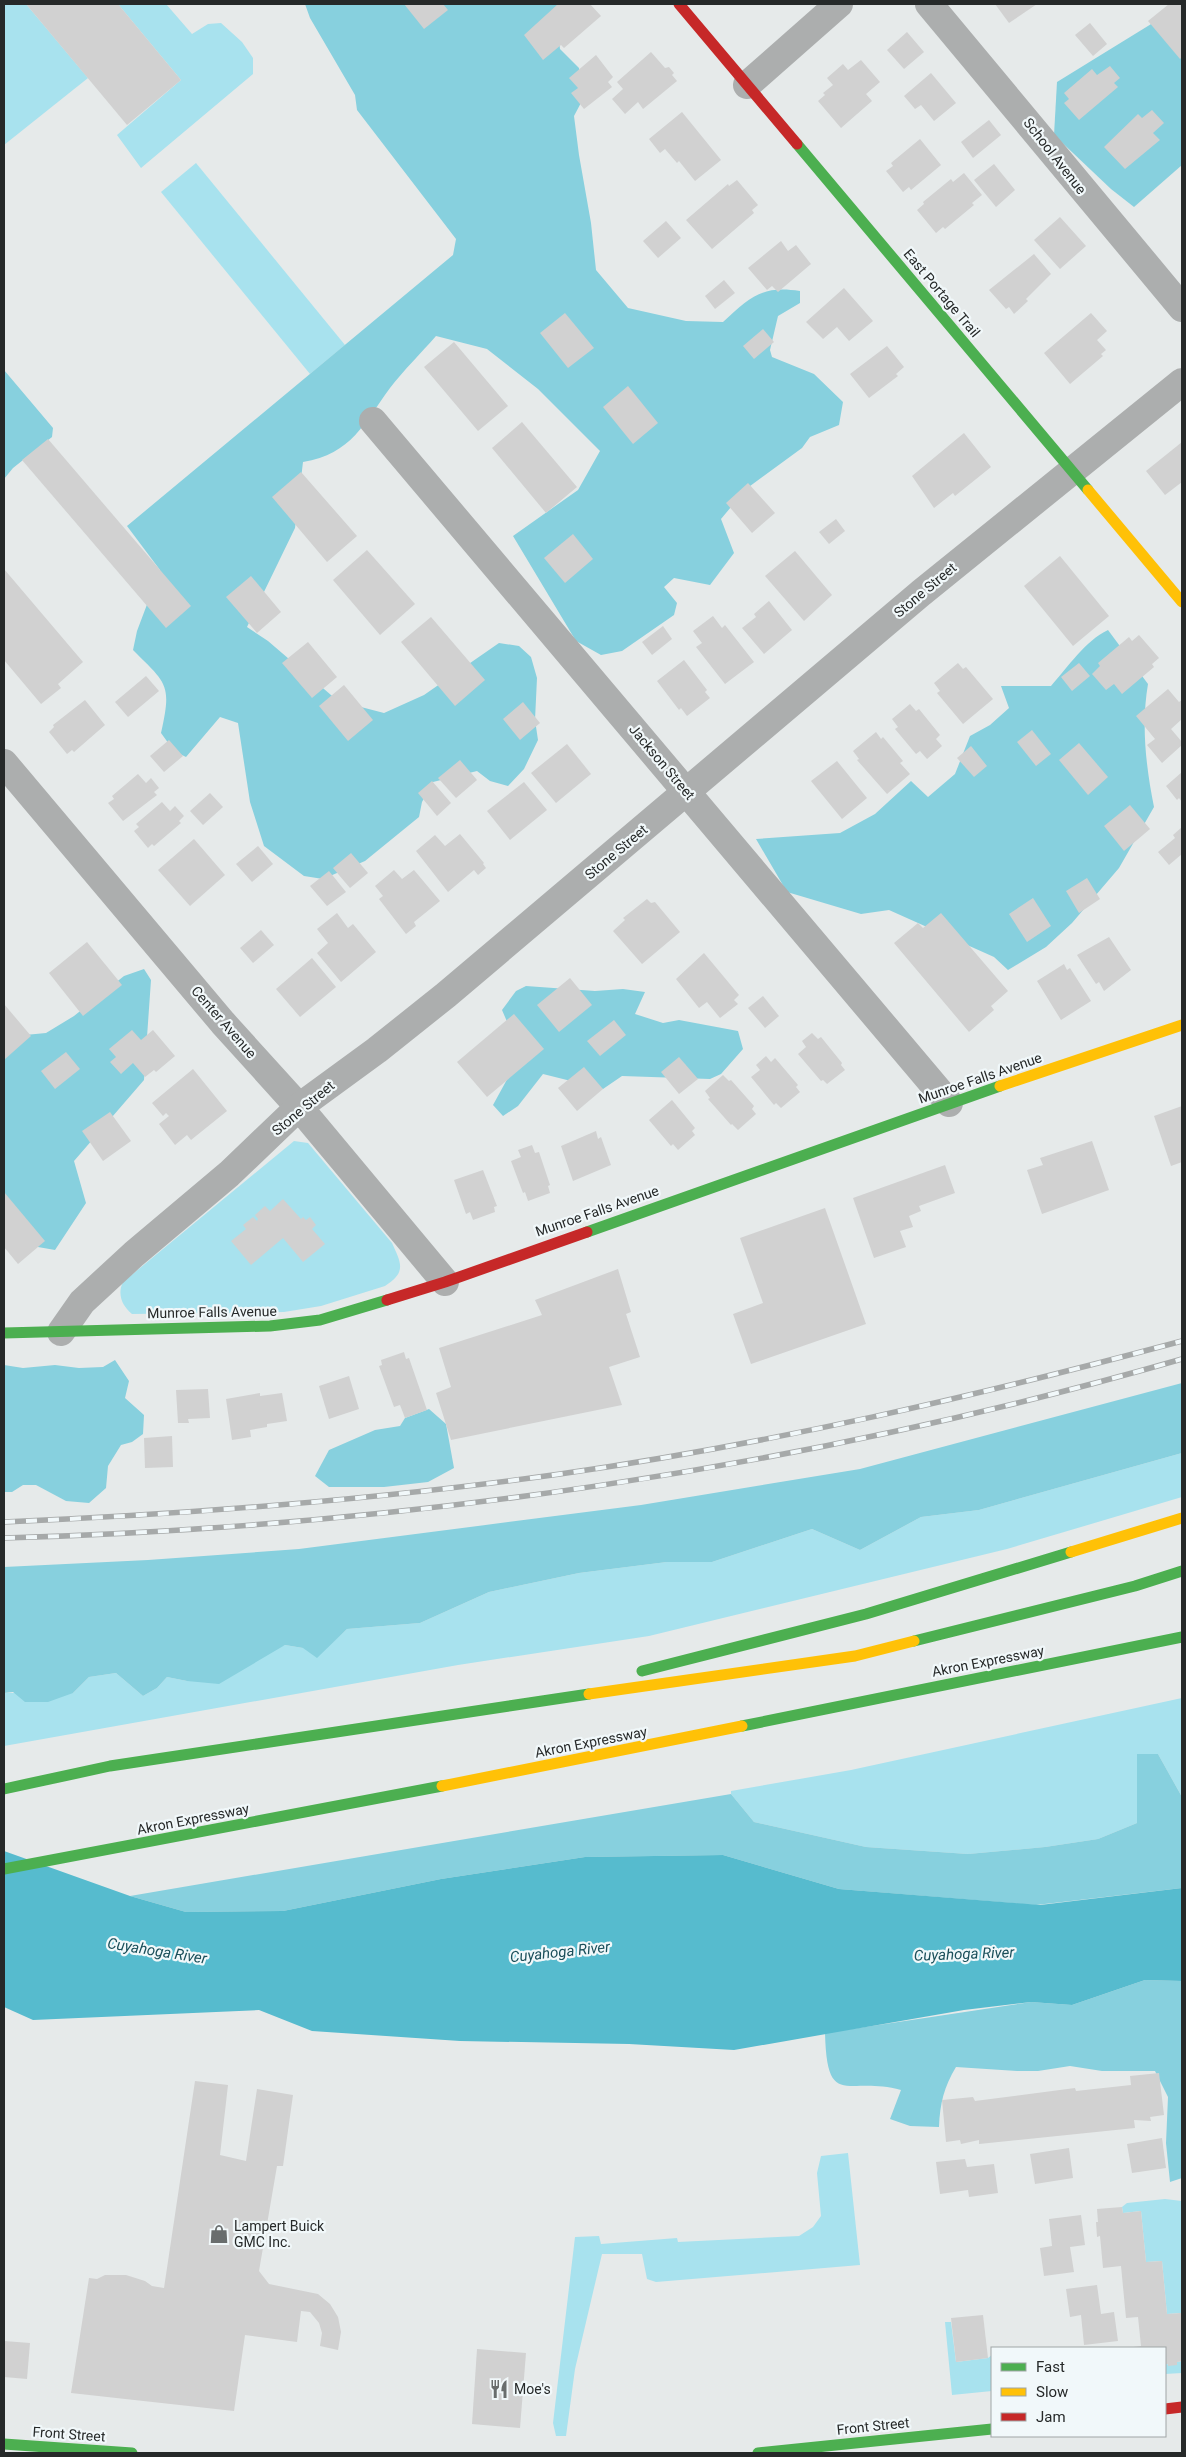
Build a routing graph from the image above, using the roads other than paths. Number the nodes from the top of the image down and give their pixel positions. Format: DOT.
graph roads {
  1 [pos="679,4"];
  2 [pos="840,4"];
  3 [pos="929,4"];
  4 [pos="747,85"];
  5 [pos="1182,308"];
  6 [pos="1182,382"];
  7 [pos="373,421"];
  8 [pos="1072,469"];
  9 [pos="1182,602"];
  10 [pos="4,764"];
  11 [pos="687,792"];
  12 [pos="1182,1025"];
  13 [pos="949,1104"];
  14 [pos="299,1107"];
  15 [pos="445,1282"];
  16 [pos="61,1332"];
  17 [pos="4,1334"];
  18 [pos="1182,1518"];
  19 [pos="1182,1571"];
  20 [pos="1182,1637"];
  21 [pos="1104,1665"];
  22 [pos="628,1674"];
  23 [pos="609,1679"];
  24 [pos="916,1691"];
  25 [pos="504,1706"];
  26 [pos="4,1789"];
  27 [pos="4,1869"];
  28 [pos="1182,2407"];
  29 [pos="1166,2409"];
  30 [pos="991,2429"];
  31 [pos="4,2444"];
  32 [pos="132,2453"];
  33 [pos="758,2453"];
  1 -- 4 [label="main road, East Portage Trail"];
  2 -- 4 [label="street"];
  3 -- 5 [label="street, School Avenue"];
  4 -- 8 [label="main road, East Portage Trail"];
  6 -- 8 [label="street, Stone Street"];
  7 -- 11 [label="street, Jackson Street"];
  8 -- 9 [label="main road, East Portage Trail"];
  8 -- 11 [label="street, Stone Street"];
  10 -- 14 [label="street, Center Avenue"];
  11 -- 13 [label="street, Jackson Street"];
  11 -- 14 [label="street, Stone Street"];
  12 -- 13 [label="main road, Munroe Falls Avenue"];
  13 -- 15 [label="main road, Munroe Falls Avenue"];
  14 -- 15 [label="street, Center Avenue"];
  14 -- 16 [label="street, Stone Street"];
  15 -- 16 [label="main road, Munroe Falls Avenue"];
  16 -- 17 [label="main road, Munroe Falls Avenue"];
  18 -- 22 [label="main road"];
  19 -- 25 [label="main road"];
  20 -- 24 [label="main road, Akron Expressway"];
  21 -- 24 [label="main road"];
  23 -- 25 [label="main road"];
  24 -- 27 [label="main road, Akron Expressway"];
  25 -- 26 [label="main road"];
  28 -- 29 [label="main road"];
  30 -- 33 [label="main road, Front Street"];
  31 -- 32 [label="main road, Front Street"];
}
